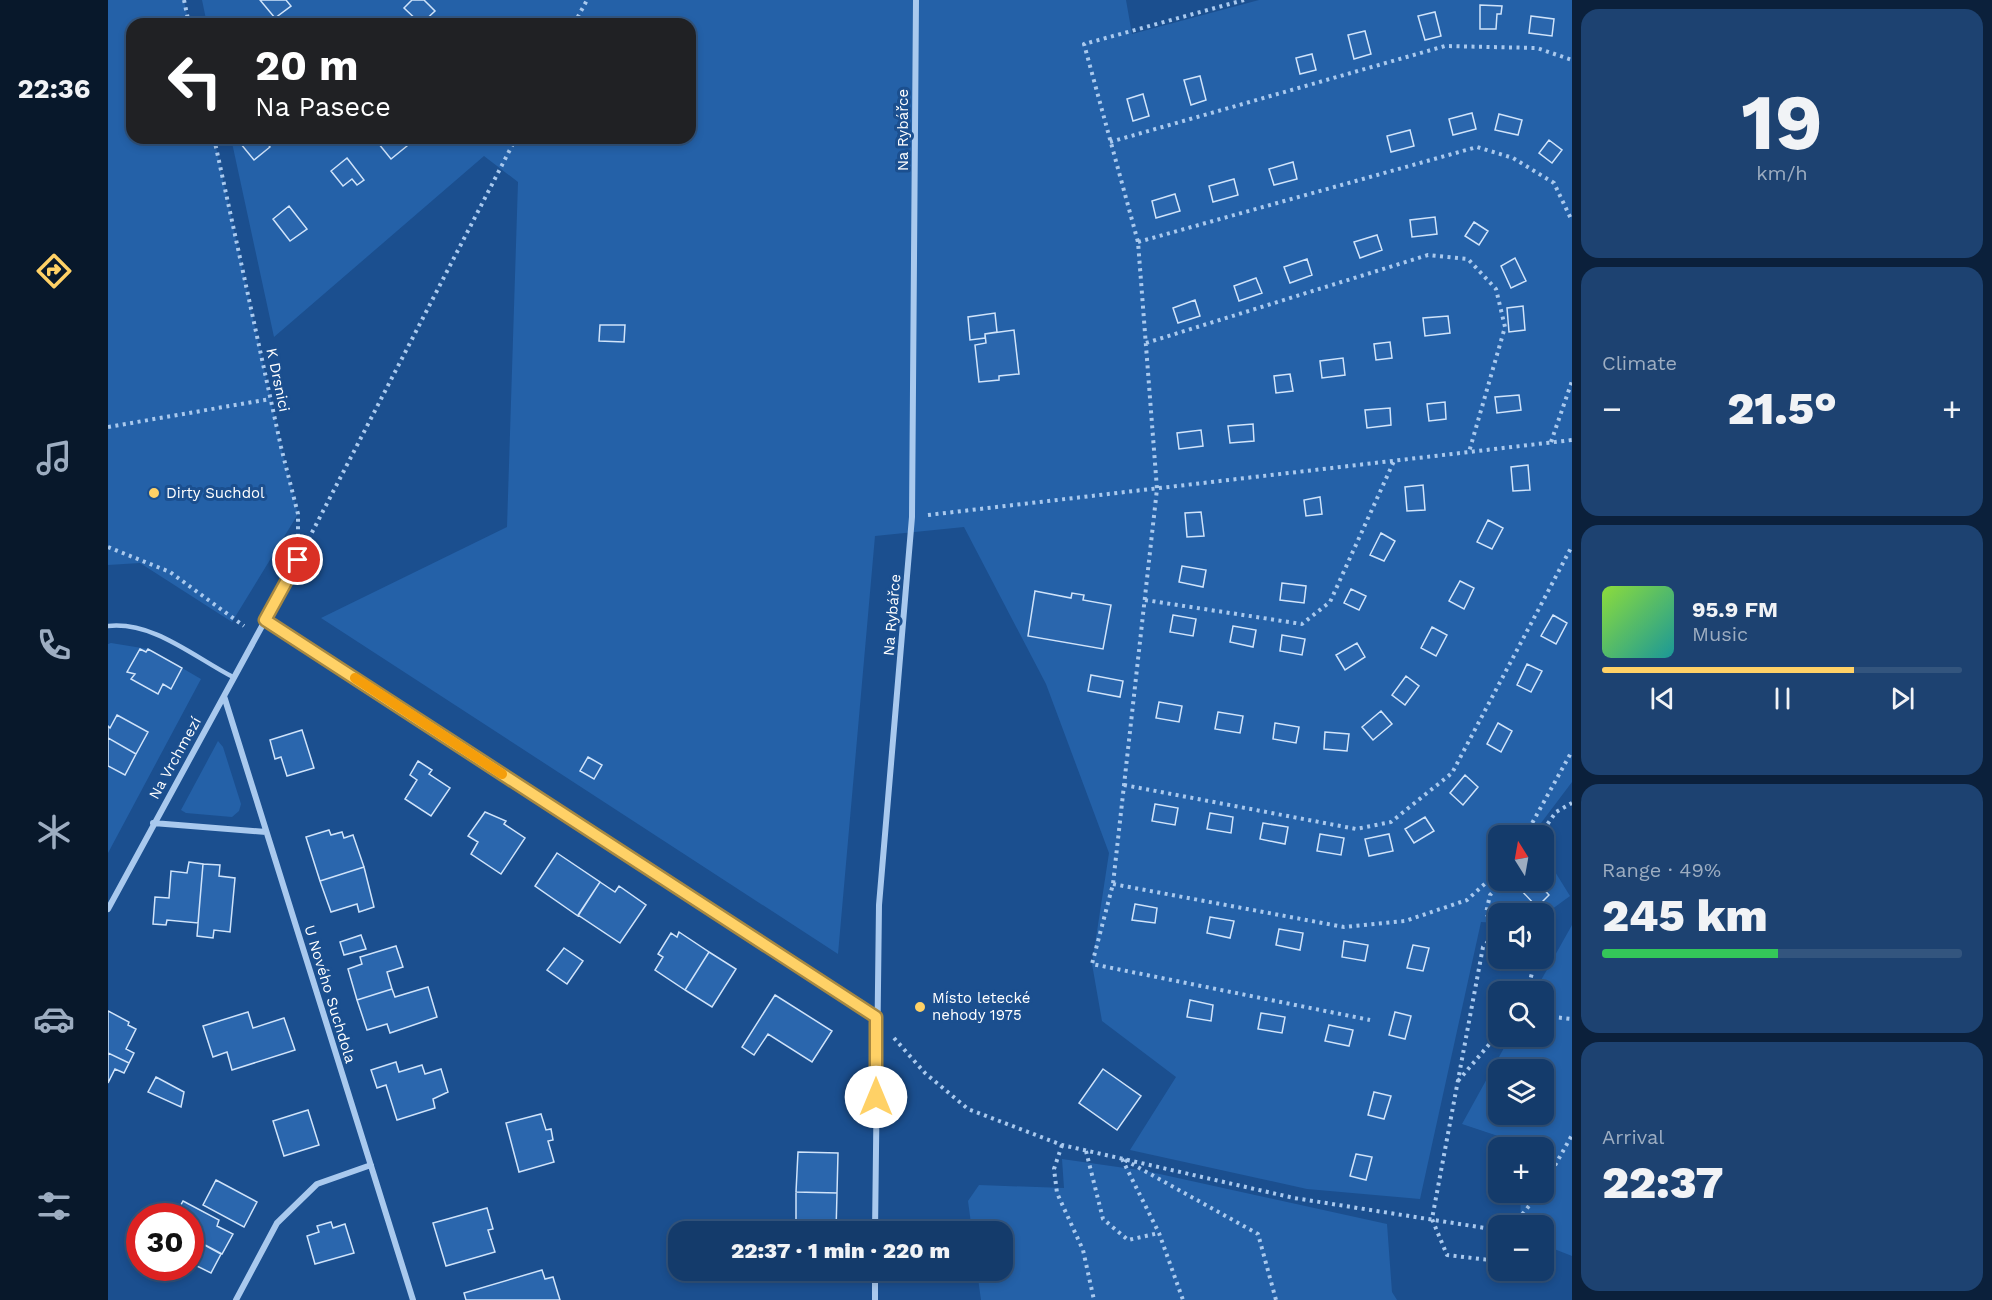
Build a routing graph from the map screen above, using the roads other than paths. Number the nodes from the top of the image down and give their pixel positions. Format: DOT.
graph roads {
  1 [pos="916,0"];
  2 [pos="298,560"];
  3 [pos="265,620"];
  4 [pos="108,626"];
  5 [pos="233,676"];
  6 [pos="224,696"];
  7 [pos="153,823"];
  8 [pos="266,832"];
  9 [pos="108,909"];
  10 [pos="876,1017"];
  11 [pos="371,1166"];
  12 [pos="875,1221"];
  13 [pos="875,1281"];
  14 [pos="236,1300"];
  15 [pos="413,1300"];
  16 [pos="875,1300"];
  1 -- 10 [label="street, Na Rybářce"];
  2 -- 3 [label="street"];
  3 -- 5 [label="street, Na Vrchmezí"];
  3 -- 10 [label="street"];
  4 -- 5 [label="lane"];
  5 -- 6 [label="street, Na Vrchmezí"];
  6 -- 7 [label="street, Na Vrchmezí"];
  6 -- 8 [label="street, U Nového Suchdola"];
  7 -- 8 [label="street"];
  7 -- 9 [label="street, Na Vrchmezí"];
  8 -- 11 [label="street, U Nového Suchdola"];
  10 -- 12 [label="street, Na Rybářce"];
  11 -- 14 [label="street"];
  11 -- 15 [label="street, U Nového Suchdola"];
  13 -- 16 [label="street"];
}
